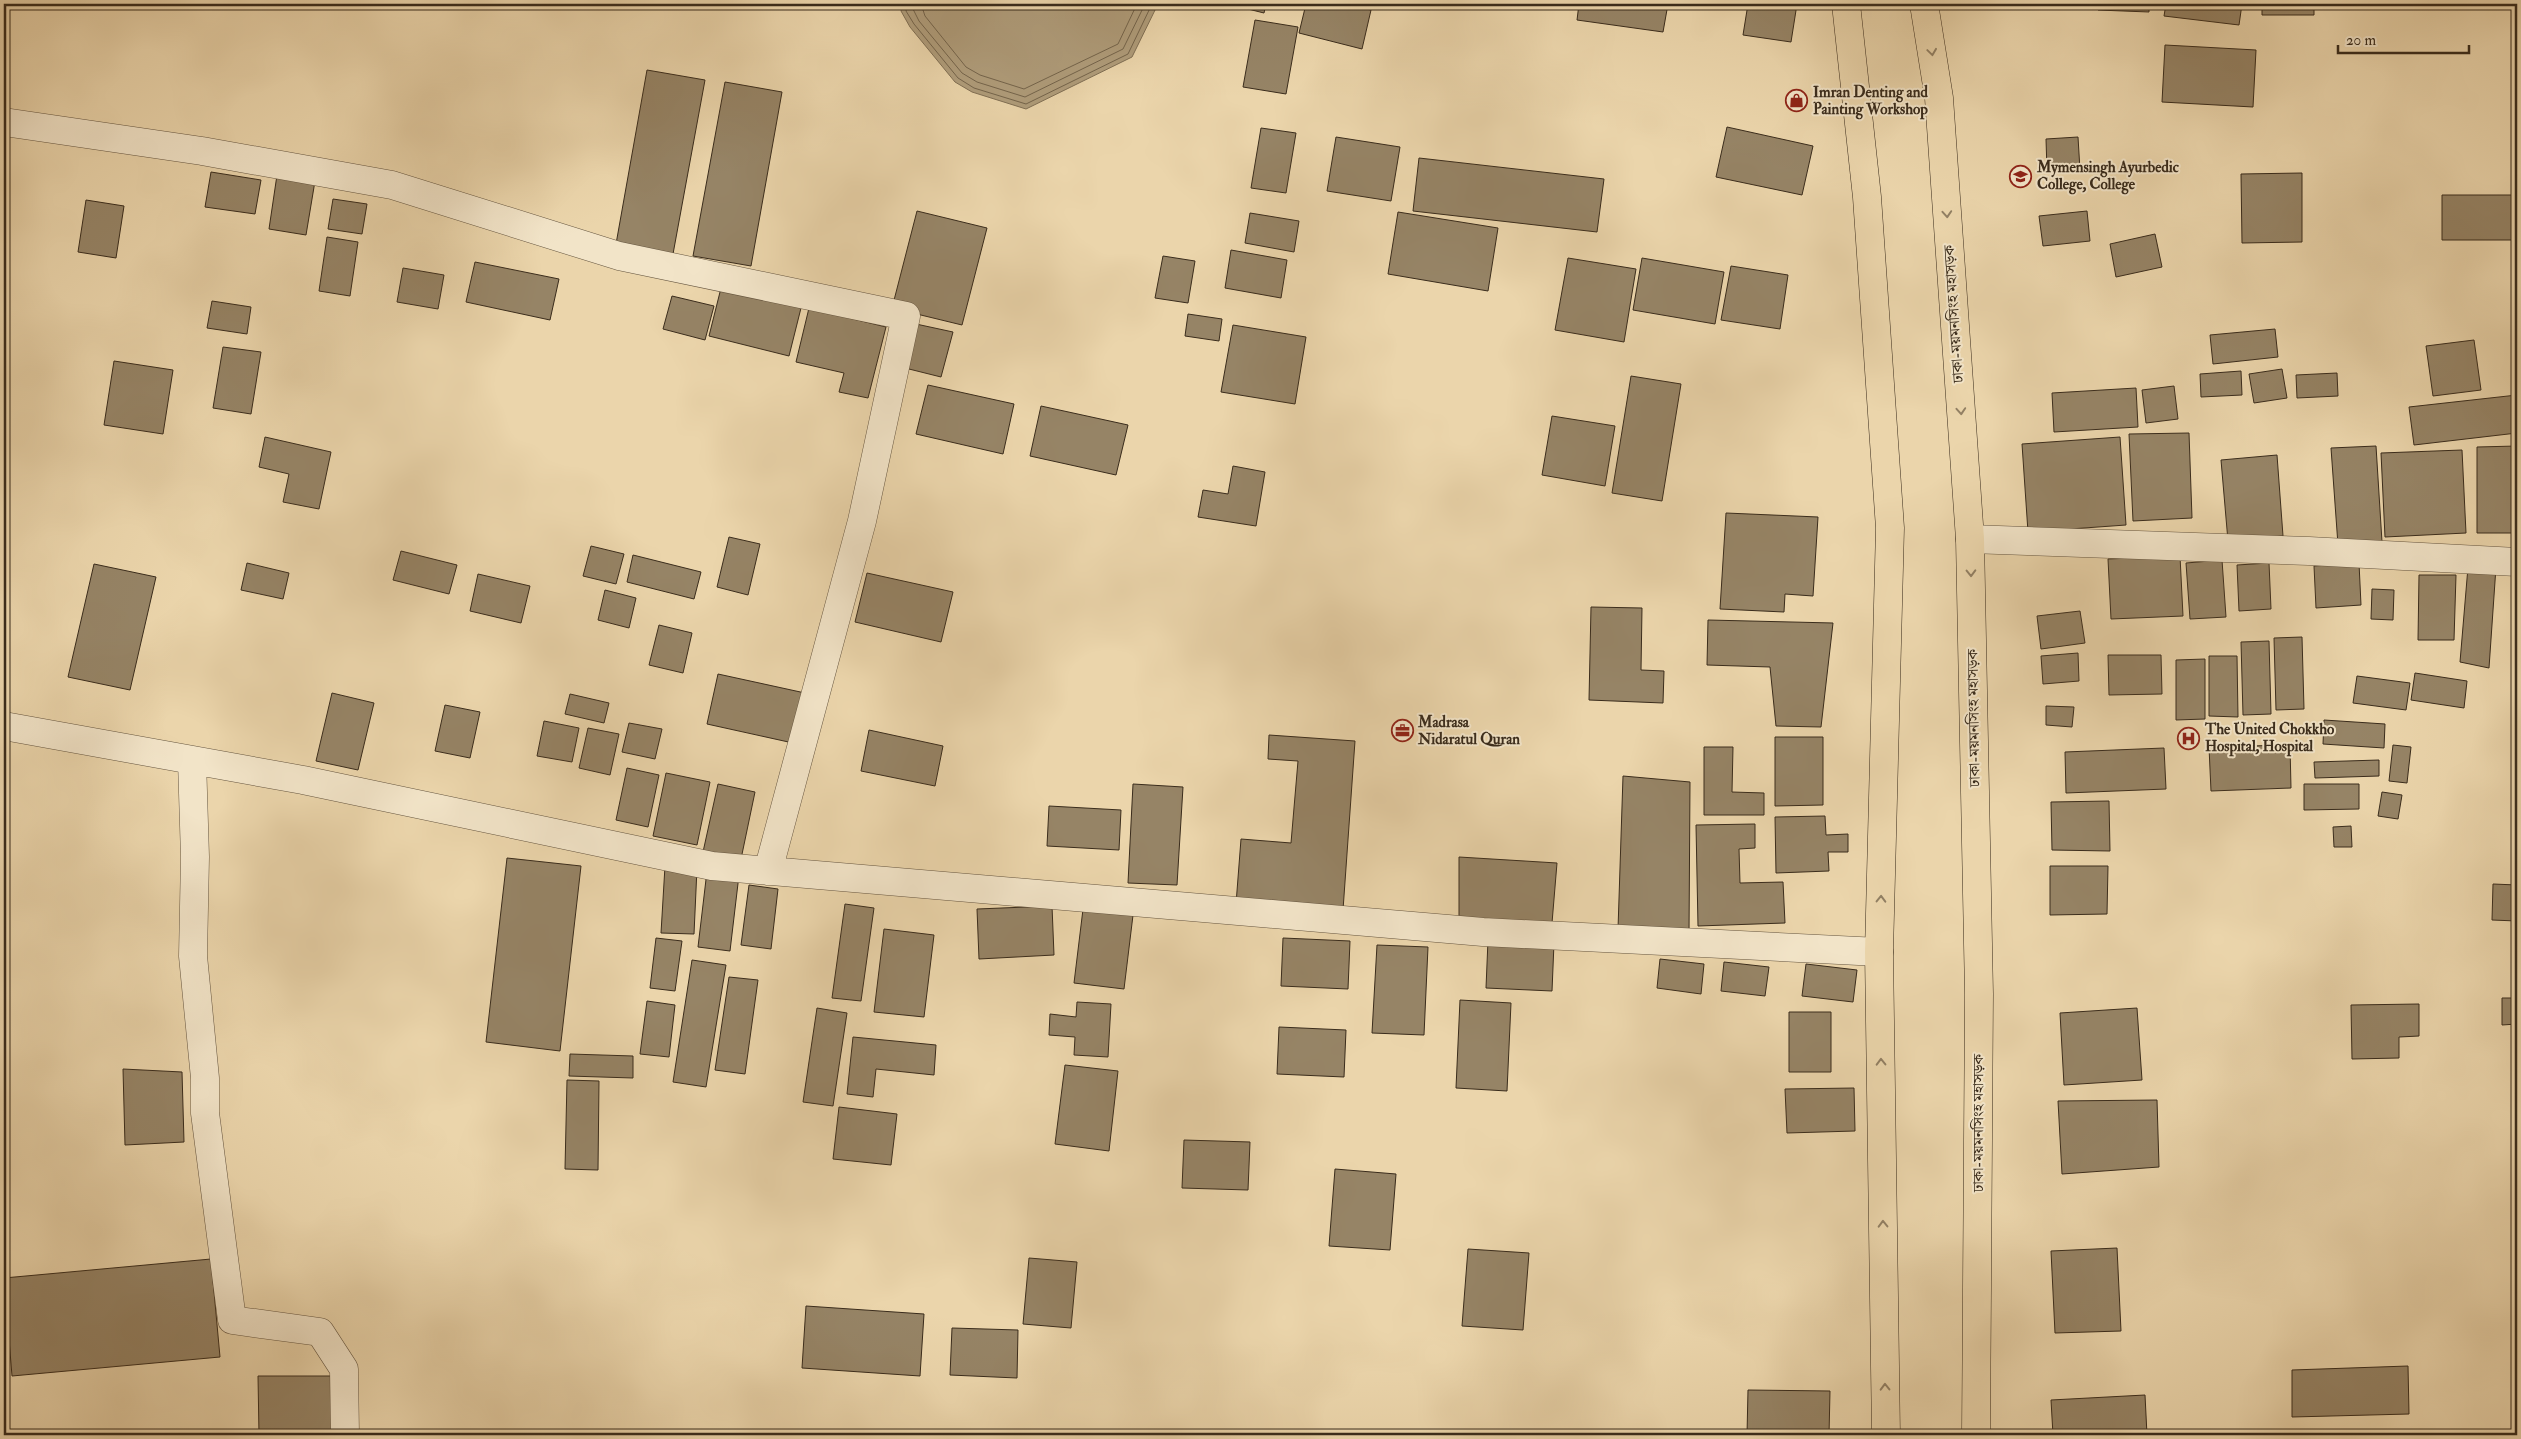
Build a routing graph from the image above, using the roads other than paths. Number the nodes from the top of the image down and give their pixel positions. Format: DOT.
graph roads {
  1 [pos="1846,4"];
  2 [pos="1924,4"];
  3 [pos="4,122"];
  4 [pos="1970,539"];
  5 [pos="2517,562"];
  6 [pos="4,726"];
  7 [pos="192,760"];
  8 [pos="768,871"];
  9 [pos="1880,952"];
  10 [pos="345,1435"];
  11 [pos="1886,1435"];
  12 [pos="1976,1435"];
  9 -- 1 [label="main road, one-way"];
  2 -- 4 [label="main road, ঢাকা-ময়মনসিংহ মহাসড়ক, one-way"];
  3 -- 8 [label="street"];
  4 -- 5 [label="street"];
  4 -- 12 [label="main road, ঢাকা-ময়মনসিংহ মহাসড়ক, one-way"];
  6 -- 7 [label="street"];
  7 -- 8 [label="street"];
  7 -- 10 [label="street"];
  8 -- 9 [label="street"];
  11 -- 9 [label="main road, one-way"];
}
